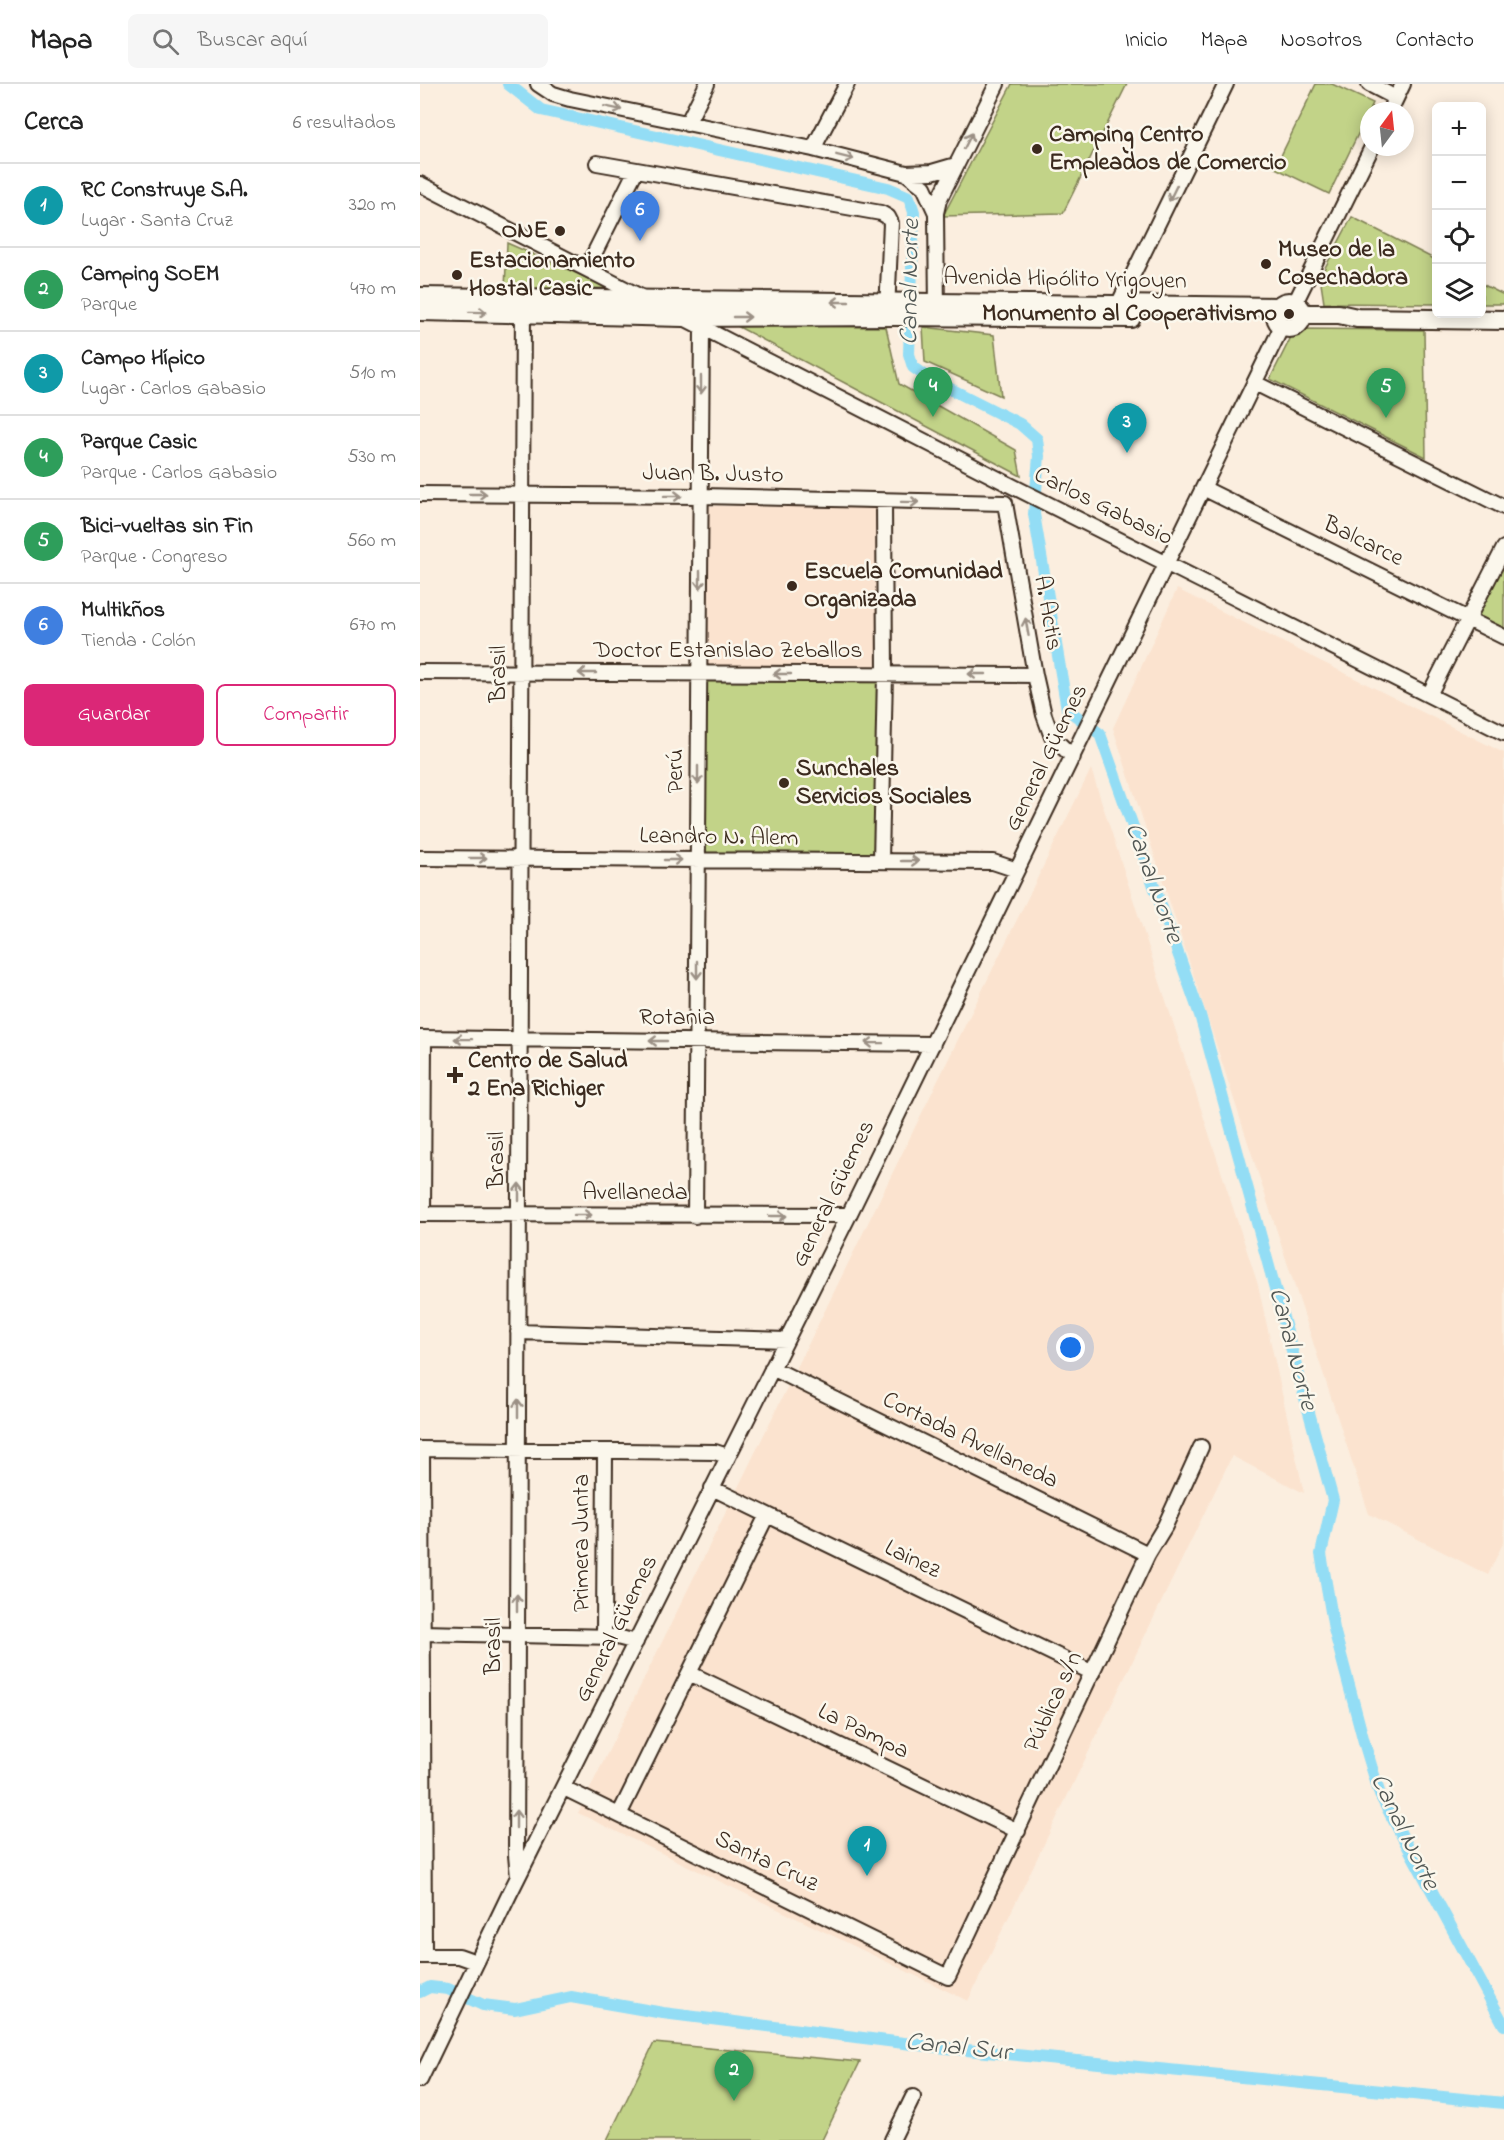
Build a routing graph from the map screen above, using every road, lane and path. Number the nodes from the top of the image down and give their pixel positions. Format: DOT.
graph roads {
  1 [pos="538,84"];
  2 [pos="707,84"];
  3 [pos="847,84"];
  4 [pos="997,84"];
  5 [pos="1226,84"];
  6 [pos="1368,84"];
  7 [pos="1390,84"];
  8 [pos="1403,84"];
  9 [pos="555,89"];
  10 [pos="1389,102"];
  11 [pos="1393,102"];
  12 [pos="1394,102"];
  13 [pos="687,124"];
  14 [pos="813,149"];
  15 [pos="1368,156"];
  16 [pos="597,163"];
  17 [pos="956,165"];
  18 [pos="636,170"];
  19 [pos="906,172"];
  20 [pos="420,184"];
  21 [pos="936,213"];
  22 [pos="587,268"];
  23 [pos="420,297"];
  24 [pos="650,301"];
  25 [pos="523,305"];
  26 [pos="892,309"];
  27 [pos="930,310"];
  28 [pos="420,311"];
  29 [pos="1118,312"];
  30 [pos="1288,315"];
  31 [pos="683,317"];
  32 [pos="1504,320"];
  33 [pos="702,326"];
  34 [pos="1255,383"];
  35 [pos="1016,488"];
  36 [pos="1203,488"];
  37 [pos="420,494"];
  38 [pos="522,495"];
  39 [pos="700,496"];
  40 [pos="884,501"];
  41 [pos="1005,503"];
  42 [pos="1504,507"];
  43 [pos="1504,548"];
  44 [pos="1167,564"];
  45 [pos="1468,619"];
  46 [pos="1504,637"];
  47 [pos="420,672"];
  48 [pos="521,673"];
  49 [pos="699,674"];
  50 [pos="885,674"];
  51 [pos="1035,675"];
  52 [pos="1429,694"];
  53 [pos="1504,733"];
  54 [pos="1073,757"];
  55 [pos="420,858"];
  56 [pos="520,858"];
  57 [pos="698,860"];
  58 [pos="880,861"];
  59 [pos="1017,870"];
  60 [pos="422,1038"];
  61 [pos="519,1040"];
  62 [pos="696,1041"];
  63 [pos="933,1044"];
  64 [pos="421,1214"];
  65 [pos="519,1214"];
  66 [pos="849,1215"];
  67 [pos="695,1216"];
  68 [pos="518,1332"];
  69 [pos="786,1340"];
  70 [pos="772,1368"];
  71 [pos="1201,1447"];
  72 [pos="421,1449"];
  73 [pos="518,1450"];
  74 [pos="605,1451"];
  75 [pos="727,1456"];
  76 [pos="712,1488"];
  77 [pos="767,1515"];
  78 [pos="1148,1554"];
  79 [pos="421,1633"];
  80 [pos="517,1635"];
  81 [pos="604,1636"];
  82 [pos="636,1642"];
  83 [pos="689,1673"];
  84 [pos="1093,1673"];
  85 [pos="564,1788"];
  86 [pos="619,1815"];
  87 [pos="1018,1831"];
  88 [pos="518,1878"];
  89 [pos="422,1956"];
  90 [pos="476,1962"];
  91 [pos="948,1977"];
  92 [pos="420,2080"];
  93 [pos="914,2097"];
  94 [pos="892,2140"];
  1 -- 9 [label="street"];
  2 -- 13 [label="street"];
  3 -- 14 [label="street"];
  17 -- 4 [label="street, one-way"];
  5 -- 29 [label="street, one-way"];
  6 -- 10 [label="street"];
  7 -- 11 [label="street"];
  8 -- 12 [label="street"];
  9 -- 13 [label="street, one-way"];
  13 -- 14 [label="street"];
  14 -- 19 [label="street, one-way"];
  15 -- 30 [label="street, General Güemes"];
  16 -- 18 [label="street"];
  17 -- 19 [label="street"];
  17 -- 21 [label="street"];
  18 -- 22 [label="street"];
  18 -- 26 [label="street"];
  19 -- 21 [label="street"];
  20 -- 22 [label="street, Carlos Gabasio"];
  21 -- 27 [label="street"];
  22 -- 24 [label="street, Carlos Gabasio"];
  23 -- 25 [label="street, Avenida Hipólito Yrigoyen"];
  24 -- 25 [label="street, Avenida Hipólito Yrigoyen"];
  26 -- 24 [label="street, Avenida Hipólito Yrigoyen, one-way"];
  24 -- 31 [label="street, Carlos Gabasio"];
  28 -- 25 [label="street, Avenida Hipólito Yrigoyen, one-way"];
  25 -- 31 [label="street, Avenida Hipólito Yrigoyen"];
  25 -- 38 [label="street, Brasil"];
  26 -- 27 [label="street, Avenida Hipólito Yrigoyen"];
  31 -- 26 [label="street, Avenida Hipólito Yrigoyen, one-way"];
  27 -- 29 [label="street, Avenida Hipólito Yrigoyen"];
  29 -- 30 [label="street, Avenida Hipólito Yrigoyen"];
  30 -- 32 [label="street, Avenida Hipólito Yrigoyen"];
  30 -- 34 [label="street, General Güemes"];
  31 -- 33 [label="street, Carlos Gabasio"];
  33 -- 35 [label="street, Carlos Gabasio"];
  33 -- 39 [label="street, Perú, one-way"];
  34 -- 36 [label="street, General Güemes"];
  34 -- 42 [label="street"];
  35 -- 41 [label="street"];
  35 -- 44 [label="street, Carlos Gabasio"];
  36 -- 44 [label="street, General Güemes"];
  36 -- 45 [label="street, Balcarce"];
  37 -- 38 [label="street, Juan B. Justo, one-way"];
  38 -- 39 [label="street, Juan B. Justo, one-way"];
  38 -- 48 [label="street, Brasil"];
  39 -- 40 [label="street, Juan B. Justo"];
  39 -- 49 [label="street, Perú, one-way"];
  40 -- 41 [label="street, Juan B. Justo, one-way"];
  40 -- 50 [label="street"];
  51 -- 41 [label="street, A. Actis, one-way"];
  43 -- 45 [label="street"];
  44 -- 52 [label="street, Carlos Gabasio"];
  44 -- 54 [label="street, General Güemes"];
  45 -- 46 [label="street, Balcarce"];
  45 -- 52 [label="street"];
  47 -- 48 [label="street, Doctor Estanislao Zeballos"];
  49 -- 48 [label="street, Doctor Estanislao Zeballos, one-way"];
  48 -- 56 [label="street, Brasil"];
  50 -- 49 [label="street, Doctor Estanislao Zeballos, one-way"];
  49 -- 57 [label="street, Perú, one-way"];
  51 -- 50 [label="street, Doctor Estanislao Zeballos, one-way"];
  50 -- 58 [label="street"];
  51 -- 54 [label="street, A. Actis"];
  52 -- 53 [label="street, Carlos Gabasio"];
  54 -- 59 [label="street, General Güemes"];
  55 -- 56 [label="street, Leandro N. Alem, one-way"];
  56 -- 57 [label="street, Leandro N. Alem, one-way"];
  56 -- 61 [label="street, Brasil"];
  57 -- 58 [label="street, Leandro N. Alem"];
  57 -- 62 [label="street, Perú, one-way"];
  58 -- 59 [label="street, Leandro N. Alem, one-way"];
  59 -- 63 [label="street, General Güemes"];
  61 -- 60 [label="street, Rotania, one-way"];
  60 -- 64 [label="street"];
  62 -- 61 [label="street, Rotania, one-way"];
  65 -- 61 [label="street, Brasil, one-way"];
  63 -- 62 [label="street, Rotania, one-way"];
  62 -- 67 [label="street, Perú"];
  63 -- 66 [label="street, General Güemes"];
  64 -- 65 [label="street, Avellaneda"];
  65 -- 67 [label="street, Avellaneda, one-way"];
  65 -- 68 [label="street, Brasil"];
  67 -- 66 [label="street, Avellaneda, one-way"];
  66 -- 69 [label="street, General Güemes"];
  68 -- 69 [label="street"];
  73 -- 68 [label="street, Brasil, one-way"];
  69 -- 70 [label="street, General Güemes"];
  70 -- 75 [label="street, General Güemes"];
  70 -- 78 [label="street, Cortada Avellaneda"];
  71 -- 78 [label="street, Pública s/n"];
  72 -- 73 [label="street"];
  72 -- 79 [label="street"];
  73 -- 74 [label="street"];
  80 -- 73 [label="street, Brasil, one-way"];
  74 -- 75 [label="street"];
  74 -- 81 [label="street, Primera Junta"];
  75 -- 76 [label="street, General Güemes"];
  76 -- 77 [label="street, Lainez"];
  76 -- 82 [label="street, General Güemes"];
  77 -- 83 [label="street"];
  77 -- 84 [label="street, Lainez"];
  78 -- 84 [label="street, Pública s/n"];
  79 -- 80 [label="street"];
  79 -- 89 [label="street"];
  80 -- 81 [label="street"];
  88 -- 80 [label="street, Brasil, one-way"];
  81 -- 82 [label="street"];
  82 -- 85 [label="street, General Güemes"];
  83 -- 86 [label="street"];
  83 -- 87 [label="street, La Pampa"];
  84 -- 87 [label="street, Pública s/n"];
  85 -- 86 [label="street, Santa Cruz"];
  85 -- 88 [label="street, General Güemes"];
  86 -- 91 [label="street, Santa Cruz"];
  87 -- 91 [label="street, Pública s/n"];
  88 -- 90 [label="street, General Güemes"];
  89 -- 90 [label="street"];
  90 -- 92 [label="street, General Güemes"];
  93 -- 94 [label="street"];
}
